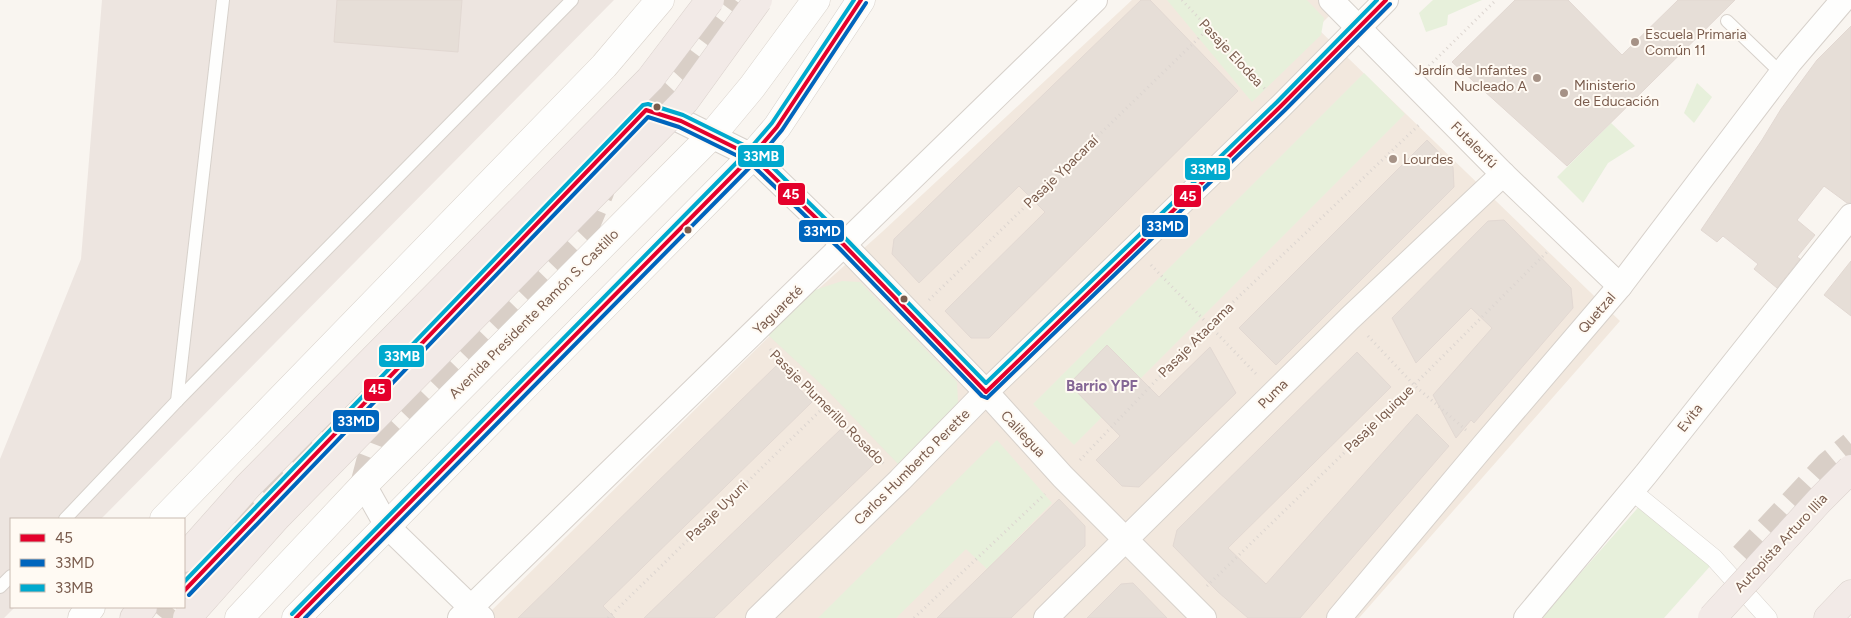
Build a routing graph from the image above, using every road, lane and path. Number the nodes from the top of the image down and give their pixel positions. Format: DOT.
graph roads {
  1 [pos="223,0"];
  2 [pos="572,0"];
  3 [pos="660,0"];
  4 [pos="710,0"];
  5 [pos="758,0"];
  6 [pos="816,0"];
  7 [pos="861,0"];
  8 [pos="1094,0"];
  9 [pos="1182,0"];
  10 [pos="1331,0"];
  11 [pos="1386,0"];
  12 [pos="1496,0"];
  13 [pos="1844,0"];
  14 [pos="1727,21"];
  15 [pos="1358,27"];
  16 [pos="1209,28"];
  17 [pos="1781,73"];
  18 [pos="1413,82"];
  19 [pos="1281,106"];
  20 [pos="1437,108"];
  21 [pos="681,121"];
  22 [pos="712,135"];
  23 [pos="752,156"];
  24 [pos="1503,174"];
  25 [pos="1851,216"];
  26 [pos="1566,234"];
  27 [pos="844,245"];
  28 [pos="1148,263"];
  29 [pos="1620,286"];
  30 [pos="912,316"];
  31 [pos="1350,318"];
  32 [pos="1209,325"];
  33 [pos="754,333"];
  34 [pos="1414,385"];
  35 [pos="986,392"];
  36 [pos="1274,393"];
  37 [pos="177,400"];
  38 [pos="826,405"];
  39 [pos="1484,445"];
  40 [pos="1851,469"];
  41 [pos="1064,477"];
  42 [pos="900,480"];
  43 [pos="364,485"];
  44 [pos="1632,491"];
  45 [pos="66,518"];
  46 [pos="165,518"];
  47 [pos="387,526"];
  48 [pos="1126,540"];
  49 [pos="185,557"];
  50 [pos="10,577"];
  51 [pos="0,588"];
  52 [pos="1851,594"];
  53 [pos="90,608"];
  54 [pos="142,608"];
  55 [pos="1197,610"];
  56 [pos="471,614"];
  57 [pos="82,618"];
  58 [pos="134,618"];
  59 [pos="187,618"];
  60 [pos="239,618"];
  61 [pos="296,618"];
  62 [pos="608,618"];
  63 [pos="758,618"];
  64 [pos="914,618"];
  65 [pos="1046,618"];
  66 [pos="1339,618"];
  67 [pos="1526,618"];
  68 [pos="1712,618"];
  69 [pos="1768,618"];
  70 [pos="1828,618"];
  1 -- 37 [label="lane"];
  2 -- 37 [label="lane"];
  3 -- 46 [label="main road"];
  4 -- 49 [label="highway, bridge"];
  5 -- 59 [label="highway, bridge"];
  6 -- 22 [label="main road, Avenida Presidente Ramón S. Castillo"];
  7 -- 23 [label="main road"];
  8 -- 27 [label="street, Yaguareté"];
  9 -- 16 [label="path, Pasaje Elodea"];
  10 -- 15 [label="street, Futaleufú"];
  11 -- 15 [label="street, Carlos Humberto Perette"];
  12 -- 18 [label="path"];
  13 -- 17 [label="street, Quetzal"];
  14 -- 17 [label="lane"];
  15 -- 18 [label="street, Futaleufú"];
  15 -- 19 [label="street, Carlos Humberto Perette"];
  16 -- 19 [label="path, Pasaje Elodea"];
  16 -- 30 [label="path, Pasaje Ypacaraí"];
  17 -- 29 [label="street, Quetzal"];
  18 -- 20 [label="street, Futaleufú"];
  19 -- 35 [label="street, Carlos Humberto Perette"];
  20 -- 24 [label="street, Futaleufú"];
  20 -- 32 [label="path, Pasaje Atacama"];
  21 -- 22 [label="street, Calilegua"];
  22 -- 23 [label="street, Calilegua"];
  22 -- 43 [label="main road, Avenida Presidente Ramón S. Castillo"];
  23 -- 27 [label="street, Calilegua"];
  23 -- 47 [label="main road"];
  24 -- 26 [label="street, Futaleufú"];
  24 -- 31 [label="street, Puma"];
  25 -- 44 [label="street, Evita"];
  26 -- 29 [label="street, Futaleufú"];
  26 -- 34 [label="path, Pasaje Iquique"];
  27 -- 30 [label="street, Calilegua"];
  27 -- 33 [label="street, Yaguareté"];
  28 -- 32 [label="path"];
  29 -- 39 [label="street, Quetzal"];
  30 -- 35 [label="street, Calilegua"];
  31 -- 34 [label="path"];
  31 -- 36 [label="street, Puma"];
  32 -- 36 [label="path"];
  32 -- 41 [label="path, Pasaje Atacama"];
  33 -- 38 [label="path, Pasaje Plumerillo Rosado"];
  33 -- 56 [label="street, Yaguareté"];
  34 -- 39 [label="path"];
  34 -- 55 [label="path, Pasaje Iquique"];
  35 -- 41 [label="street, Calilegua"];
  35 -- 42 [label="street, Carlos Humberto Perette"];
  36 -- 48 [label="street, Puma"];
  37 -- 45 [label="lane"];
  38 -- 42 [label="path, Pasaje Plumerillo Rosado"];
  38 -- 62 [label="path, Pasaje Uyuni"];
  39 -- 66 [label="street, Quetzal"];
  40 -- 68 [label="highway, Autopista Arturo Illia, bridge"];
  41 -- 48 [label="street, Calilegua"];
  41 -- 64 [label="path, Pasaje Atacama"];
  42 -- 63 [label="street, Carlos Humberto Perette"];
  43 -- 47 [label="street"];
  43 -- 60 [label="main road, Avenida Presidente Ramón S. Castillo"];
  44 -- 67 [label="street, Evita"];
  44 -- 69 [label="street"];
  47 -- 56 [label="street"];
  47 -- 61 [label="main road"];
  48 -- 55 [label="street, Calilegua"];
  48 -- 65 [label="street, Puma"];
  50 -- 51 [label="lane"];
  52 -- 70 [label="highway"];
  53 -- 57 [label="main road"];
  54 -- 58 [label="highway"];
}
